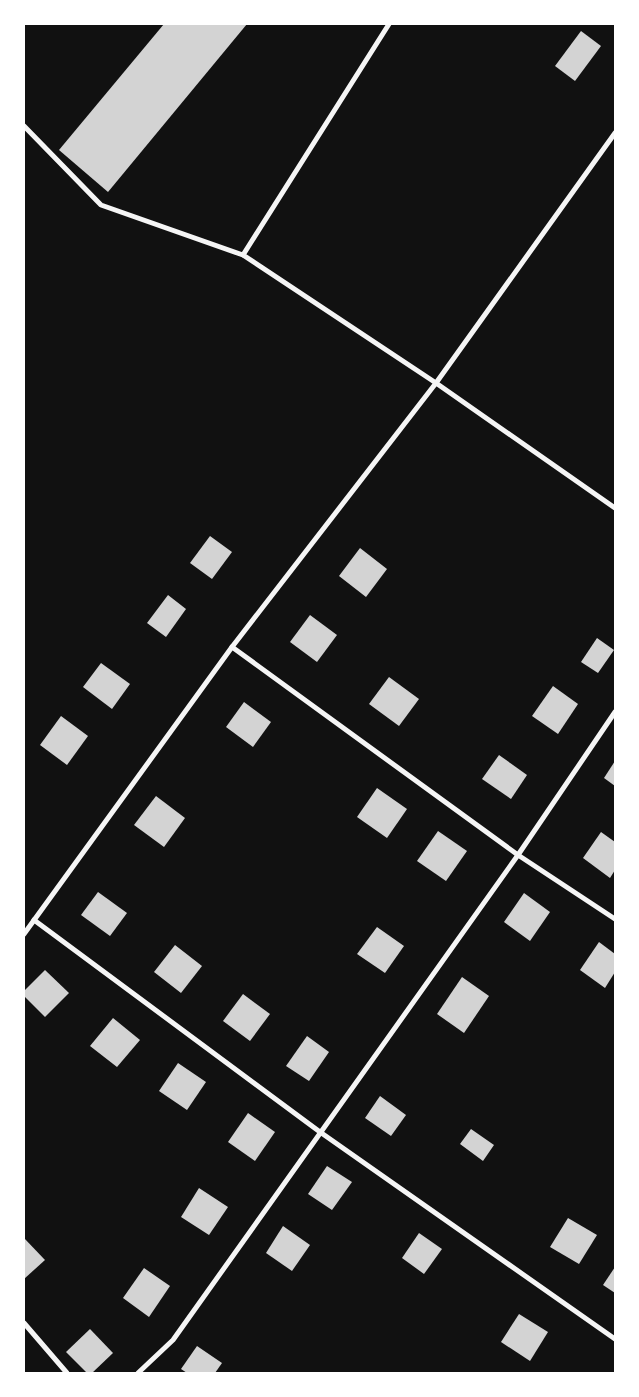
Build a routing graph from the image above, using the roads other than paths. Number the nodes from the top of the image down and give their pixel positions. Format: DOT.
graph roads {
  1 [pos="389,24"];
  2 [pos="24,126"];
  3 [pos="615,133"];
  4 [pos="243,255"];
  5 [pos="436,383"];
  6 [pos="615,508"];
  7 [pos="232,647"];
  8 [pos="615,712"];
  9 [pos="518,855"];
  10 [pos="615,919"];
  11 [pos="34,920"];
  12 [pos="24,934"];
  13 [pos="320,1132"];
  14 [pos="24,1323"];
  15 [pos="615,1339"];
  16 [pos="67,1373"];
  17 [pos="138,1373"];
  1 -- 4 [label="street"];
  2 -- 4 [label="street"];
  3 -- 5 [label="street"];
  4 -- 5 [label="street"];
  5 -- 6 [label="street"];
  5 -- 7 [label="street"];
  7 -- 9 [label="street"];
  7 -- 11 [label="street"];
  8 -- 9 [label="street"];
  9 -- 10 [label="street"];
  9 -- 13 [label="street"];
  11 -- 12 [label="street"];
  11 -- 13 [label="street"];
  13 -- 15 [label="street"];
  13 -- 17 [label="street"];
  14 -- 16 [label="street"];
}
